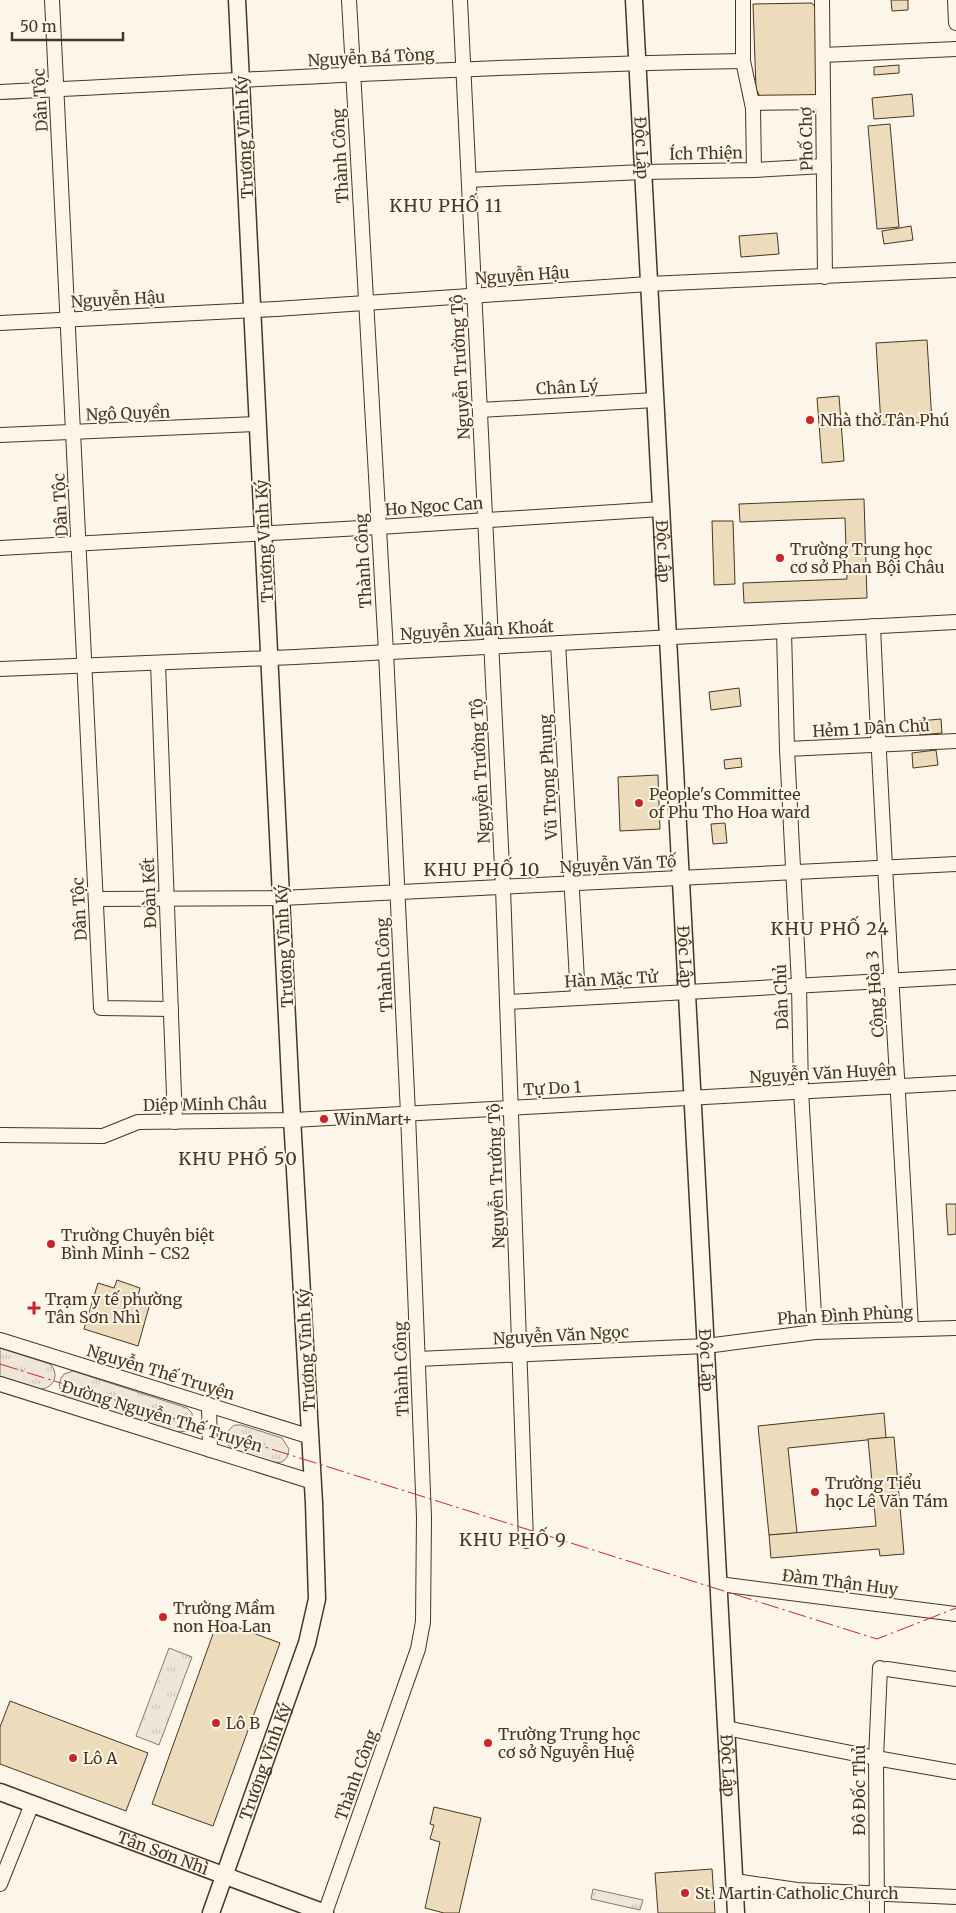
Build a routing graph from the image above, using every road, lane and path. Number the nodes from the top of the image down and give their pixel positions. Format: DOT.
graph roads {
  1 [pos="52,0"];
  2 [pos="237,0"];
  3 [pos="349,0"];
  4 [pos="460,0"];
  5 [pos="634,0"];
  6 [pos="743,0"];
  7 [pos="822,0"];
  8 [pos="955,0"];
  9 [pos="956,23"];
  10 [pos="956,48"];
  11 [pos="823,55"];
  12 [pos="743,61"];
  13 [pos="637,62"];
  14 [pos="463,70"];
  15 [pos="353,75"];
  16 [pos="241,81"];
  17 [pos="57,90"];
  18 [pos="0,92"];
  19 [pos="823,102"];
  20 [pos="752,103"];
  21 [pos="824,166"];
  22 [pos="754,170"];
  23 [pos="643,172"];
  24 [pos="469,180"];
  25 [pos="956,270"];
  26 [pos="825,277"];
  27 [pos="649,284"];
  28 [pos="474,296"];
  29 [pos="365,303"];
  30 [pos="252,310"];
  31 [pos="68,320"];
  32 [pos="0,323"];
  33 [pos="655,400"];
  34 [pos="480,410"];
  35 [pos="258,424"];
  36 [pos="74,432"];
  37 [pos="0,436"];
  38 [pos="661,509"];
  39 [pos="485,521"];
  40 [pos="379,527"];
  41 [pos="263,533"];
  42 [pos="79,543"];
  43 [pos="0,548"];
  44 [pos="956,622"];
  45 [pos="873,626"];
  46 [pos="784,630"];
  47 [pos="668,637"];
  48 [pos="558,643"];
  49 [pos="491,646"];
  50 [pos="386,652"];
  51 [pos="270,658"];
  52 [pos="158,663"];
  53 [pos="85,666"];
  54 [pos="0,669"];
  55 [pos="956,741"];
  56 [pos="878,745"];
  57 [pos="787,749"];
  58 [pos="956,864"];
  59 [pos="886,867"];
  60 [pos="794,872"];
  61 [pos="681,878"];
  62 [pos="571,884"];
  63 [pos="503,888"];
  64 [pos="398,893"];
  65 [pos="167,898"];
  66 [pos="282,898"];
  67 [pos="96,899"];
  68 [pos="956,977"];
  69 [pos="892,980"];
  70 [pos="799,985"];
  71 [pos="687,992"];
  72 [pos="578,998"];
  73 [pos="507,1002"];
  74 [pos="171,1009"];
  75 [pos="956,1083"];
  76 [pos="899,1086"];
  77 [pos="801,1091"];
  78 [pos="693,1098"];
  79 [pos="511,1108"];
  80 [pos="408,1114"];
  81 [pos="292,1120"];
  82 [pos="175,1122"];
  83 [pos="0,1135"];
  84 [pos="956,1328"];
  85 [pos="911,1329"];
  86 [pos="815,1332"];
  87 [pos="0,1340"];
  88 [pos="706,1346"];
  89 [pos="519,1354"];
  90 [pos="418,1359"];
  91 [pos="0,1384"];
  92 [pos="209,1405"];
  93 [pos="311,1437"];
  94 [pos="210,1450"];
  95 [pos="313,1482"];
  96 [pos="526,1541"];
  97 [pos="719,1584"];
  98 [pos="956,1614"];
  99 [pos="956,1679"];
  100 [pos="726,1728"];
  101 [pos="876,1758"];
  102 [pos="956,1772"];
  103 [pos="0,1792"];
  104 [pos="32,1804"];
  105 [pos="225,1877"];
  106 [pos="735,1881"];
  107 [pos="0,1884"];
  108 [pos="876,1894"];
  109 [pos="956,1897"];
  110 [pos="211,1913"];
  111 [pos="325,1913"];
  112 [pos="736,1913"];
  113 [pos="877,1913"];
  1 -- 17 [label="street, Dân Tộc"];
  2 -- 16 [label="street, Trương Vĩnh Ký"];
  3 -- 15 [label="street, Thành Công"];
  4 -- 14 [label="street, Nguyễn Trường Tộ"];
  5 -- 13 [label="street, Độc Lập"];
  6 -- 12 [label="street"];
  7 -- 11 [label="street, Phố Chợ"];
  8 -- 9 [label="street"];
  10 -- 11 [label="street"];
  11 -- 19 [label="street, Phố Chợ"];
  12 -- 13 [label="street, Nguyễn Bá Tòng"];
  12 -- 20 [label="street"];
  13 -- 14 [label="street, Nguyễn Bá Tòng"];
  13 -- 23 [label="street, Độc Lập"];
  14 -- 15 [label="street, Nguyễn Bá Tòng"];
  14 -- 24 [label="street, Nguyễn Trường Tộ"];
  15 -- 16 [label="street, Nguyễn Bá Tòng"];
  15 -- 29 [label="street, Thành Công"];
  16 -- 17 [label="street, Nguyễn Bá Tòng"];
  16 -- 30 [label="street, Trương Vĩnh Ký"];
  17 -- 18 [label="street, Nguyễn Bá Tòng"];
  17 -- 31 [label="street, Dân Tộc"];
  19 -- 20 [label="street"];
  19 -- 21 [label="street, Phố Chợ"];
  20 -- 22 [label="street"];
  21 -- 22 [label="street, Ích Thiện"];
  21 -- 26 [label="street, Phố Chợ"];
  22 -- 23 [label="street, Ích Thiện"];
  23 -- 24 [label="street, Ích Thiện"];
  23 -- 27 [label="street, Độc Lập"];
  24 -- 28 [label="street, Nguyễn Trường Tộ"];
  25 -- 26 [label="street, Nguyễn Hậu"];
  26 -- 27 [label="street, Nguyễn Hậu"];
  27 -- 28 [label="street, Nguyễn Hậu"];
  27 -- 33 [label="street, Độc Lập"];
  28 -- 29 [label="street, Nguyễn Hậu"];
  28 -- 34 [label="street, Nguyễn Trường Tộ"];
  29 -- 30 [label="street, Nguyễn Hậu"];
  29 -- 40 [label="street, Thành Công"];
  30 -- 31 [label="street, Nguyễn Hậu"];
  30 -- 35 [label="street, Trương Vĩnh Ký"];
  31 -- 32 [label="street, Nguyễn Hậu"];
  31 -- 36 [label="street, Dân Tộc"];
  33 -- 34 [label="street, Chân Lý"];
  33 -- 38 [label="street, Độc Lập"];
  34 -- 39 [label="street, Nguyễn Trường Tộ"];
  35 -- 36 [label="street, Ngô Quyền"];
  35 -- 41 [label="street, Trương Vĩnh Ký"];
  36 -- 37 [label="street, Ngô Quyền"];
  36 -- 42 [label="street, Dân Tộc"];
  38 -- 39 [label="street, Ho Ngoc Can"];
  38 -- 47 [label="street, Độc Lập"];
  39 -- 40 [label="street, Ho Ngoc Can"];
  39 -- 49 [label="street, Nguyễn Trường Tộ"];
  40 -- 41 [label="street, Ho Ngoc Can"];
  40 -- 50 [label="street, Thành Công"];
  41 -- 42 [label="street, Ho Ngoc Can"];
  41 -- 51 [label="street, Trương Vĩnh Ký"];
  42 -- 43 [label="street, Ho Ngoc Can"];
  42 -- 53 [label="street, Dân Tộc"];
  44 -- 45 [label="street, Nguyễn Xuân Khoát"];
  45 -- 46 [label="street, Nguyễn Xuân Khoát"];
  45 -- 56 [label="street, Cộng Hòa 3"];
  46 -- 47 [label="street, Nguyễn Xuân Khoát"];
  46 -- 57 [label="street, Dân Chủ"];
  47 -- 48 [label="street, Nguyễn Xuân Khoát"];
  47 -- 61 [label="street, Độc Lập"];
  48 -- 49 [label="street, Nguyễn Xuân Khoát"];
  48 -- 62 [label="street, Vũ Trọng Phụng"];
  49 -- 50 [label="street, Nguyễn Xuân Khoát"];
  49 -- 63 [label="street, Nguyễn Trường Tộ"];
  50 -- 51 [label="street, Nguyễn Xuân Khoát"];
  50 -- 64 [label="street, Thành Công"];
  51 -- 52 [label="street, Nguyễn Xuân Khoát"];
  51 -- 66 [label="street, Trương Vĩnh Ký"];
  52 -- 53 [label="street, Nguyễn Xuân Khoát"];
  52 -- 65 [label="street, Đoàn Kết"];
  53 -- 54 [label="street, Nguyễn Xuân Khoát"];
  53 -- 67 [label="street, Dân Tộc"];
  55 -- 56 [label="street, Hẻm 1 Dân Chủ"];
  56 -- 57 [label="street, Hẻm 1 Dân Chủ"];
  56 -- 59 [label="street, Cộng Hòa 3"];
  57 -- 60 [label="street, Dân Chủ"];
  58 -- 59 [label="street, Nguyễn Văn Tố"];
  59 -- 60 [label="street, Nguyễn Văn Tố"];
  59 -- 69 [label="street, Cộng Hòa 3"];
  60 -- 61 [label="street, Nguyễn Văn Tố"];
  60 -- 70 [label="street, Dân Chủ"];
  61 -- 62 [label="street, Nguyễn Văn Tố"];
  61 -- 71 [label="street, Độc Lập"];
  62 -- 63 [label="street, Nguyễn Văn Tố"];
  62 -- 72 [label="street, Vũ Trọng Phụng"];
  63 -- 64 [label="street, Nguyễn Văn Tố"];
  63 -- 73 [label="street, Nguyễn Trường Tộ"];
  64 -- 66 [label="street, Nguyễn Văn Tố"];
  64 -- 80 [label="street, Thành Công"];
  65 -- 66 [label="street, Nguyễn Văn Tố"];
  65 -- 67 [label="street, Nguyễn Văn Tố"];
  65 -- 74 [label="street, Đoàn Kết"];
  66 -- 81 [label="street, Trương Vĩnh Ký"];
  67 -- 74 [label="street, Dân Tộc"];
  68 -- 69 [label="street, Hàn Mặc Tử"];
  69 -- 70 [label="street, Hàn Mặc Tử"];
  69 -- 76 [label="street, Cộng Hòa 3"];
  70 -- 71 [label="street, Hàn Mặc Tử"];
  70 -- 77 [label="street, Dân Chủ"];
  71 -- 72 [label="street, Hàn Mặc Tử"];
  71 -- 78 [label="street, Độc Lập"];
  72 -- 73 [label="street, Hàn Mặc Tử"];
  73 -- 79 [label="street, Nguyễn Trường Tộ"];
  74 -- 82 [label="street, Đoàn Kết"];
  75 -- 76 [label="street, Nguyễn Văn Huyên"];
  76 -- 77 [label="street, Nguyễn Văn Huyên"];
  76 -- 85 [label="street, Cộng Hòa 3"];
  77 -- 78 [label="street, Nguyễn Văn Huyên"];
  77 -- 86 [label="street, Dân Chủ"];
  78 -- 79 [label="street, Tự Do 1"];
  78 -- 88 [label="street, Độc Lập"];
  79 -- 80 [label="street, Tự Do 1"];
  79 -- 89 [label="street, Nguyễn Trường Tộ"];
  80 -- 81 [label="street, Tự Do 1"];
  80 -- 90 [label="street, Thành Công"];
  81 -- 82 [label="street, Diệp Minh Châu"];
  81 -- 93 [label="street, Trương Vĩnh Ký"];
  82 -- 83 [label="street, Diệp Minh Châu"];
  84 -- 85 [label="street, Phan Đình Phùng"];
  85 -- 86 [label="street, Phan Đình Phùng"];
  86 -- 88 [label="street, Phan Đình Phùng"];
  87 -- 92 [label="street, Nguyễn Thế Truyện"];
  88 -- 89 [label="street, Nguyễn Văn Ngọc"];
  88 -- 97 [label="street, Độc Lập"];
  89 -- 90 [label="street, Nguyễn Văn Ngọc"];
  89 -- 96 [label="street, Nguyễn Trường Tộ"];
  90 -- 111 [label="street, Thành Công"];
  91 -- 94 [label="street, Đường Nguyễn Thế Truyện"];
  92 -- 93 [label="street, Nguyễn Thế Truyện"];
  92 -- 94 [label="street"];
  93 -- 95 [label="street, Trương Vĩnh Ký"];
  94 -- 95 [label="street, Đường Nguyễn Thế Truyện"];
  95 -- 105 [label="street, Trương Vĩnh Ký"];
  97 -- 98 [label="street, Đàm Thận Huy"];
  97 -- 100 [label="street, Độc Lập"];
  99 -- 101 [label="street, Đô Đốc Thủ"];
  100 -- 101 [label="street"];
  100 -- 106 [label="street, Độc Lập"];
  101 -- 102 [label="street"];
  101 -- 108 [label="street, Đô Đốc Thủ"];
  103 -- 104 [label="street, Tân Sơn Nhì"];
  104 -- 105 [label="street, Tân Sơn Nhì"];
  104 -- 107 [label="street"];
  105 -- 110 [label="street, Trương Vĩnh Ký"];
  105 -- 111 [label="street, Tân Sơn Nhì"];
  106 -- 108 [label="street"];
  106 -- 112 [label="street, Độc Lập"];
  108 -- 109 [label="street"];
  108 -- 113 [label="street, Đô Đốc Thủ"];
}
